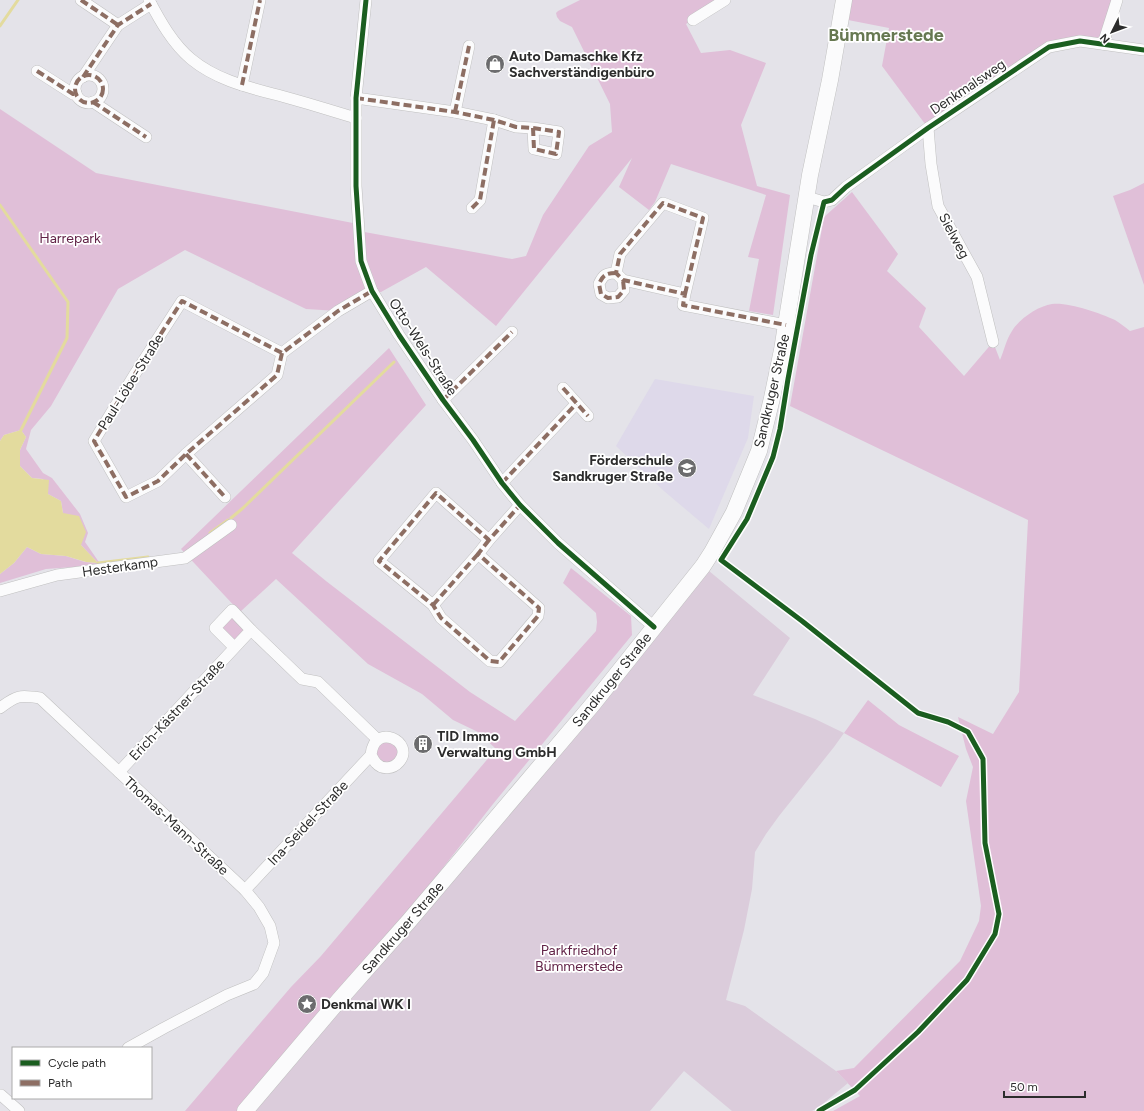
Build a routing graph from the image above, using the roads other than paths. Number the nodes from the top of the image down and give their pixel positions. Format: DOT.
graph roads {
  1 [pos="82,0"];
  2 [pos="260,0"];
  3 [pos="366,0"];
  4 [pos="725,0"];
  5 [pos="844,0"];
  6 [pos="1116,0"];
  7 [pos="150,2"];
  8 [pos="693,20"];
  9 [pos="118,25"];
  10 [pos="1103,44"];
  11 [pos="469,46"];
  12 [pos="1144,50"];
  13 [pos="37,71"];
  14 [pos="83,76"];
  15 [pos="242,85"];
  16 [pos="76,93"];
  17 [pos="356,98"];
  18 [pos="93,102"];
  19 [pos="455,112"];
  20 [pos="356,118"];
  21 [pos="494,120"];
  22 [pos="533,128"];
  23 [pos="928,128"];
  24 [pos="146,137"];
  25 [pos="807,197"];
  26 [pos="472,208"];
  27 [pos="372,292"];
  28 [pos="685,294"];
  29 [pos="786,325"];
  30 [pos="512,332"];
  31 [pos="993,342"];
  32 [pos="282,353"];
  33 [pos="563,388"];
  34 [pos="443,400"];
  35 [pos="576,404"];
  36 [pos="588,416"];
  37 [pos="186,454"];
  38 [pos="502,483"];
  39 [pos="225,497"];
  40 [pos="520,505"];
  41 [pos="231,525"];
  42 [pos="489,540"];
  43 [pos="478,554"];
  44 [pos="0,591"];
  45 [pos="433,605"];
  46 [pos="654,627"];
  47 [pos="251,630"];
  48 [pos="234,647"];
  49 [pos="0,708"];
  50 [pos="377,739"];
  51 [pos="371,755"];
  52 [pos="119,772"];
  53 [pos="245,890"];
  54 [pos="130,1047"];
  55 [pos="12,1092"];
  56 [pos="0,1095"];
  57 [pos="19,1111"];
  58 [pos="245,1111"];
  1 -- 9 [label="street"];
  2 -- 15 [label="street"];
  3 -- 17 [label="street, Otto-Wels-Straße"];
  4 -- 8 [label="street"];
  5 -- 25 [label="street, Sandkruger Straße"];
  6 -- 10 [label="street"];
  7 -- 9 [label="street"];
  7 -- 15 [label="street"];
  9 -- 14 [label="street"];
  10 -- 12 [label="street, Denkmalsweg"];
  10 -- 23 [label="street, Denkmalsweg"];
  11 -- 19 [label="street"];
  13 -- 16 [label="street"];
  14 -- 16 [label="street"];
  14 -- 18 [label="street"];
  15 -- 20 [label="street"];
  16 -- 18 [label="street"];
  17 -- 19 [label="street"];
  17 -- 20 [label="street, Otto-Wels-Straße"];
  18 -- 24 [label="street"];
  19 -- 21 [label="street"];
  20 -- 27 [label="street, Otto-Wels-Straße"];
  21 -- 22 [label="street"];
  21 -- 26 [label="street"];
  23 -- 25 [label="street, Denkmalsweg"];
  23 -- 31 [label="street, Sielweg"];
  25 -- 29 [label="street, Sandkruger Straße"];
  27 -- 32 [label="street"];
  27 -- 34 [label="street, Otto-Wels-Straße"];
  28 -- 28 [label="street"];
  28 -- 29 [label="street"];
  29 -- 46 [label="street, Sandkruger Straße"];
  30 -- 34 [label="street, Otto-Wels-Straße"];
  32 -- 37 [label="street, Paul-Löbe-Straße"];
  32 -- 37 [label="street, Paul-Löbe-Straße"];
  33 -- 35 [label="street"];
  34 -- 38 [label="street, Otto-Wels-Straße"];
  35 -- 36 [label="street"];
  35 -- 38 [label="street"];
  37 -- 39 [label="street"];
  38 -- 40 [label="street, Otto-Wels-Straße"];
  40 -- 42 [label="street"];
  40 -- 46 [label="street, Otto-Wels-Straße"];
  41 -- 44 [label="street, Hesterkamp"];
  42 -- 43 [label="street"];
  42 -- 45 [label="street"];
  43 -- 45 [label="street"];
  43 -- 45 [label="street"];
  46 -- 58 [label="street, Sandkruger Straße"];
  47 -- 48 [label="street, Erich-Kästner-Straße"];
  47 -- 48 [label="street, Erich-Kästner-Straße"];
  47 -- 50 [label="street, Erich-Kästner-Straße"];
  48 -- 52 [label="street, Erich-Kästner-Straße"];
  49 -- 52 [label="street, Thomas-Mann-Straße"];
  50 -- 51 [label="street, Ina-Seidel-Straße"];
  50 -- 51 [label="street"];
  51 -- 53 [label="street, Ina-Seidel-Straße"];
  52 -- 53 [label="street, Thomas-Mann-Straße"];
  53 -- 54 [label="street, Thomas-Mann-Straße"];
  55 -- 56 [label="street"];
  56 -- 57 [label="street"];
}
